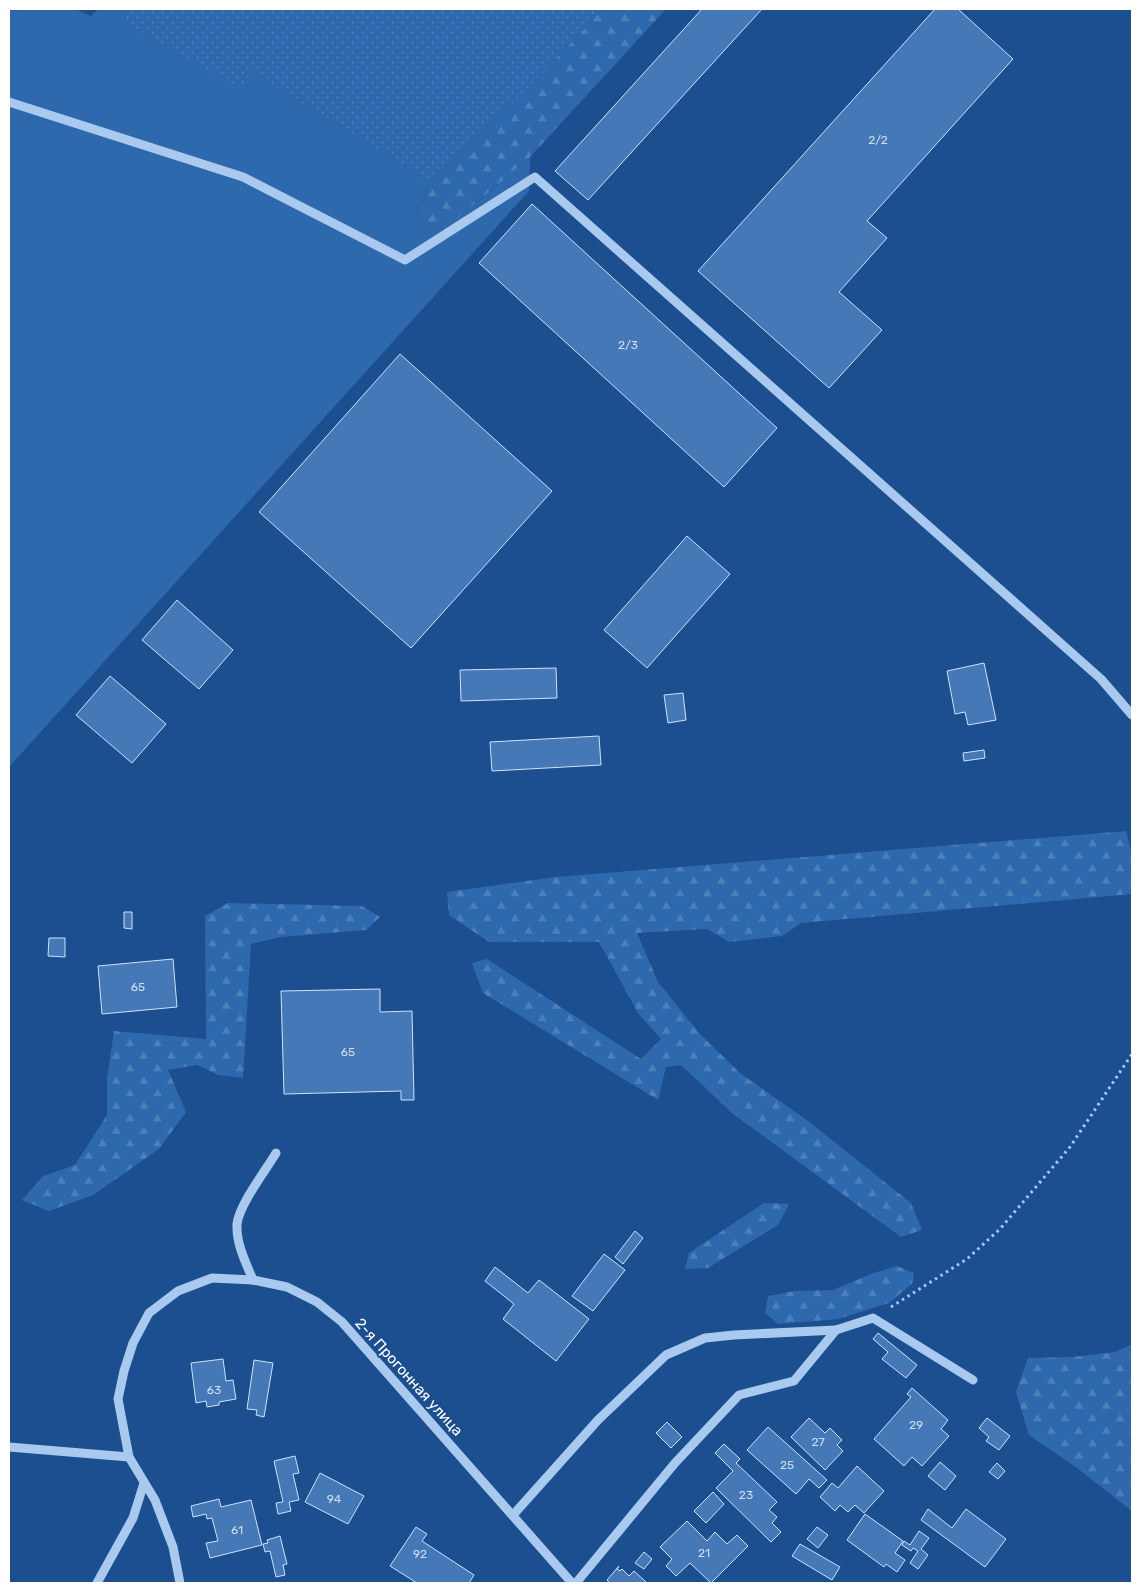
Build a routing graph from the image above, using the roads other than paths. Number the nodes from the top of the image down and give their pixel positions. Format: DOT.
graph roads {
  1 [pos="9,102"];
  2 [pos="1132,715"];
  3 [pos="276,1153"];
  4 [pos="253,1280"];
  5 [pos="836,1330"];
  6 [pos="973,1380"];
  7 [pos="9,1447"];
  8 [pos="129,1457"];
  9 [pos="144,1483"];
  10 [pos="513,1515"];
  11 [pos="97,1583"];
  12 [pos="180,1583"];
  13 [pos="572,1583"];
  14 [pos="576,1583"];
  1 -- 2 [label="street"];
  3 -- 4 [label="street"];
  4 -- 8 [label="street, 2-я Прогонная улица"];
  4 -- 10 [label="street, 2-я Прогонная улица"];
  5 -- 6 [label="street"];
  5 -- 10 [label="street"];
  5 -- 14 [label="street"];
  7 -- 8 [label="street"];
  8 -- 9 [label="street, 2-я Прогонная улица"];
  9 -- 11 [label="street"];
  9 -- 12 [label="street, 2-я Прогонная улица"];
  10 -- 13 [label="street, 2-я Прогонная улица"];
}
